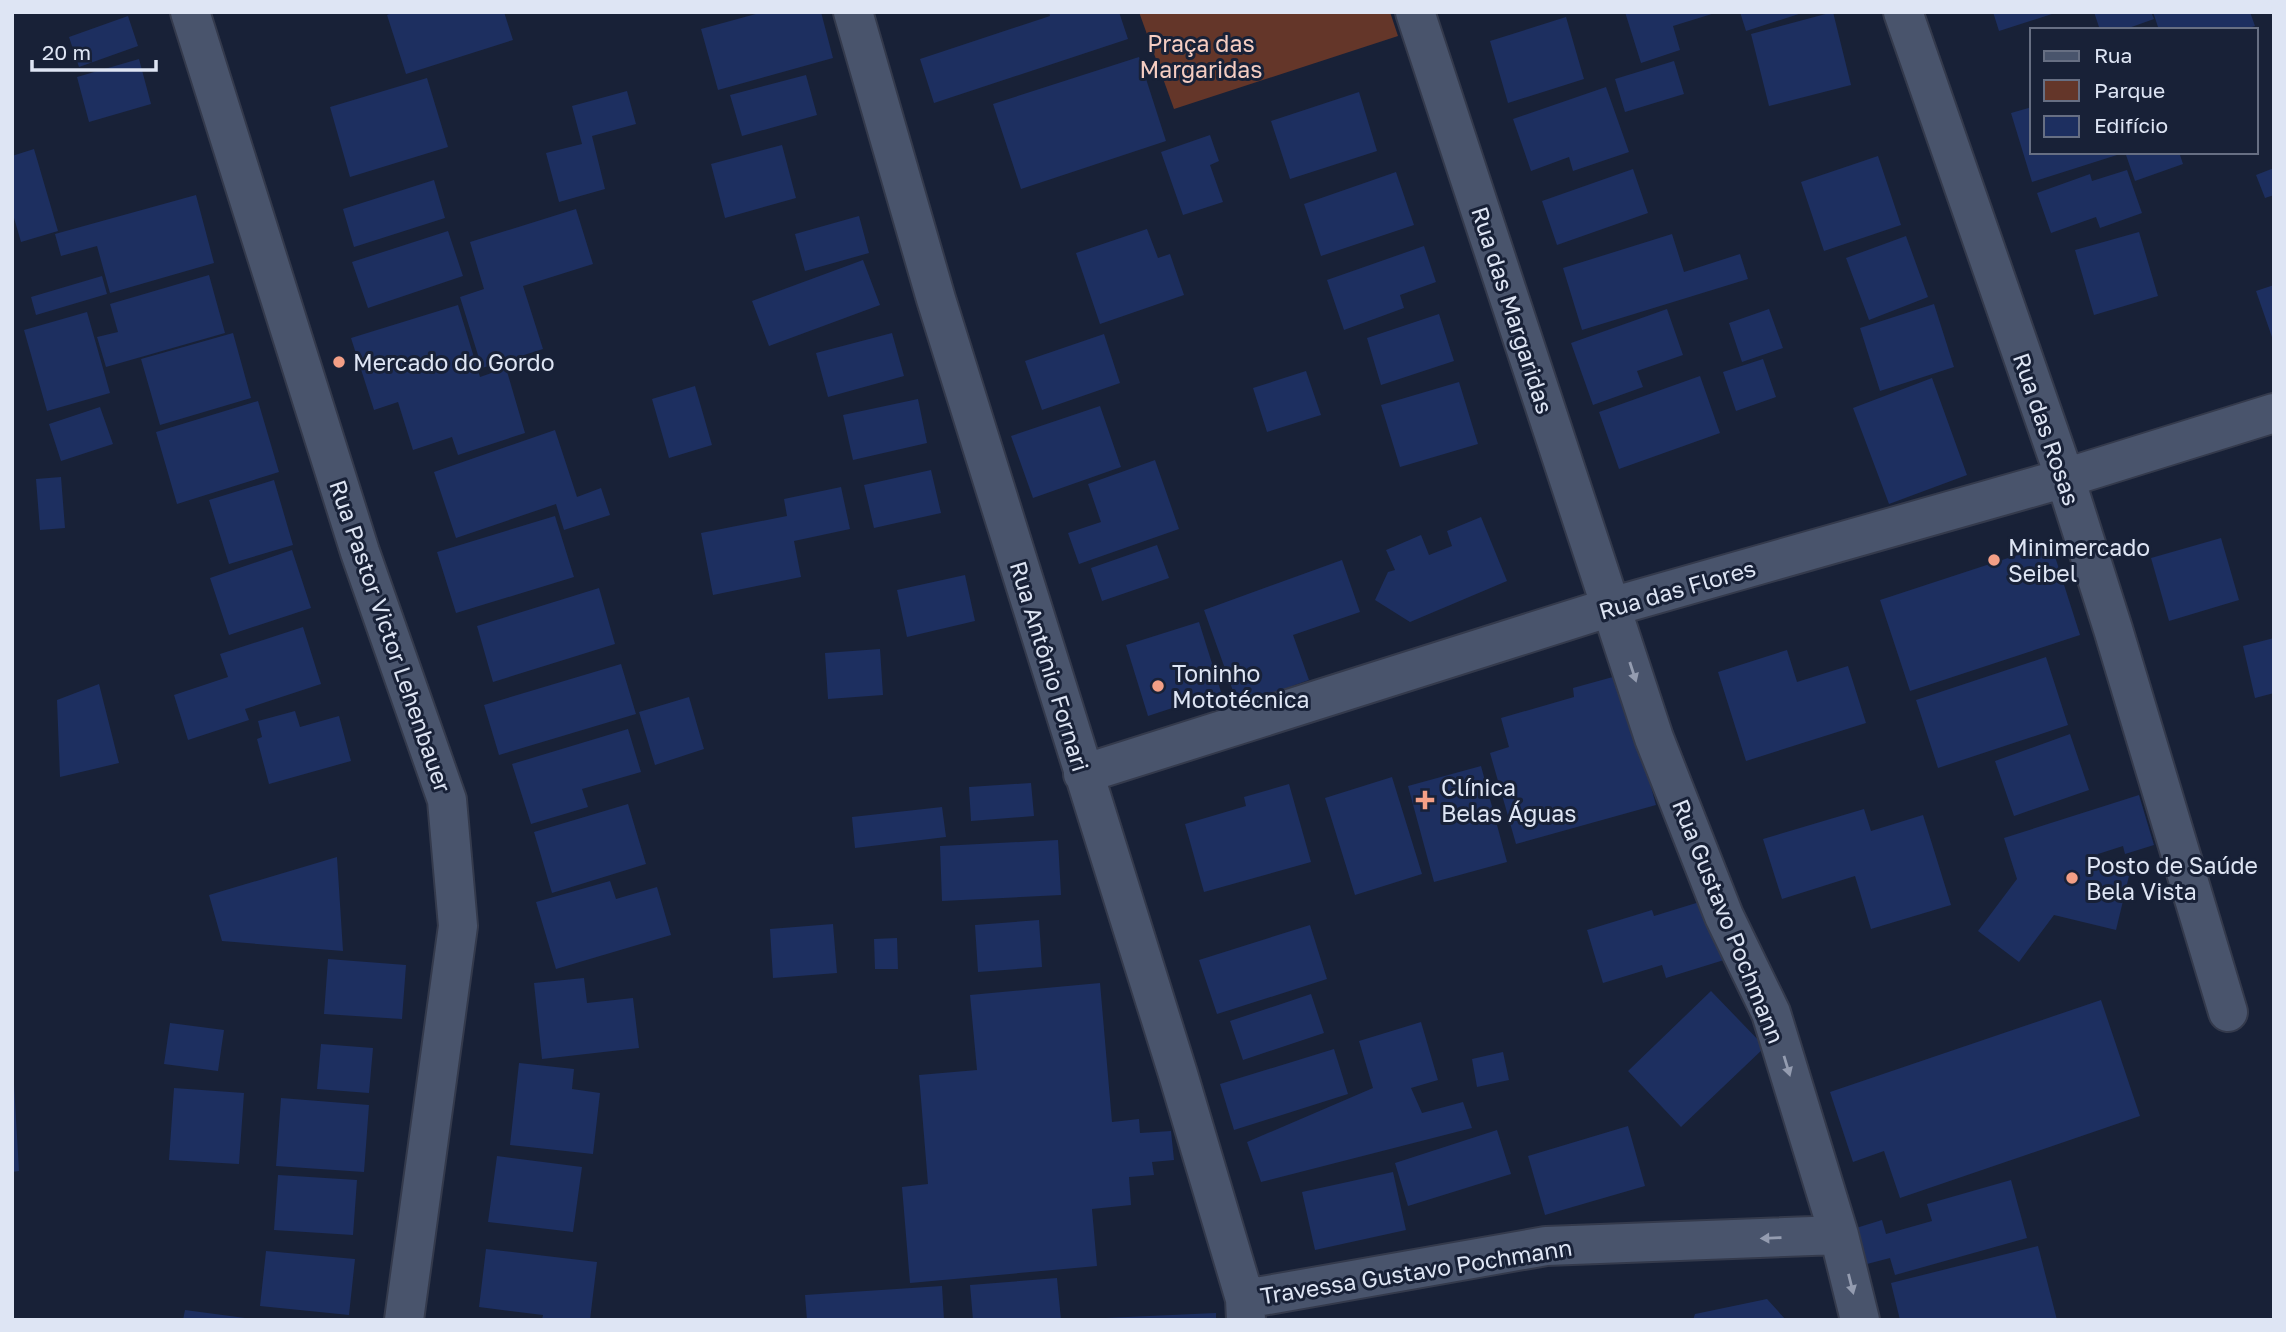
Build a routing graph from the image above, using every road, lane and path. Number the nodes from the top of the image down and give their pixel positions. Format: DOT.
graph roads {
  1 [pos="190,12"];
  2 [pos="853,12"];
  3 [pos="1415,12"];
  4 [pos="1903,12"];
  5 [pos="2274,413"];
  6 [pos="2065,478"];
  7 [pos="1611,607"];
  8 [pos="1083,774"];
  9 [pos="2228,1012"];
  10 [pos="1839,1235"];
  11 [pos="1246,1309"];
  12 [pos="404,1320"];
  13 [pos="1860,1320"];
  1 -- 12 [label="street, Rua Pastor Victor Lehenbauer"];
  2 -- 8 [label="street, Rua Antônio Fornari"];
  3 -- 7 [label="street, Rua das Margaridas"];
  4 -- 6 [label="street, Rua das Rosas"];
  5 -- 6 [label="street, Rua das Flores"];
  6 -- 7 [label="street, Rua das Flores"];
  6 -- 9 [label="street, Rua das Rosas"];
  7 -- 8 [label="street, Rua das Flores"];
  7 -- 10 [label="street, Rua Gustavo Pochmann, one-way"];
  8 -- 11 [label="street, Rua Antônio Fornari"];
  10 -- 11 [label="street, Travessa Gustavo Pochmann, one-way"];
  10 -- 13 [label="street, Rua Gustavo Pochmann, one-way"];
}
